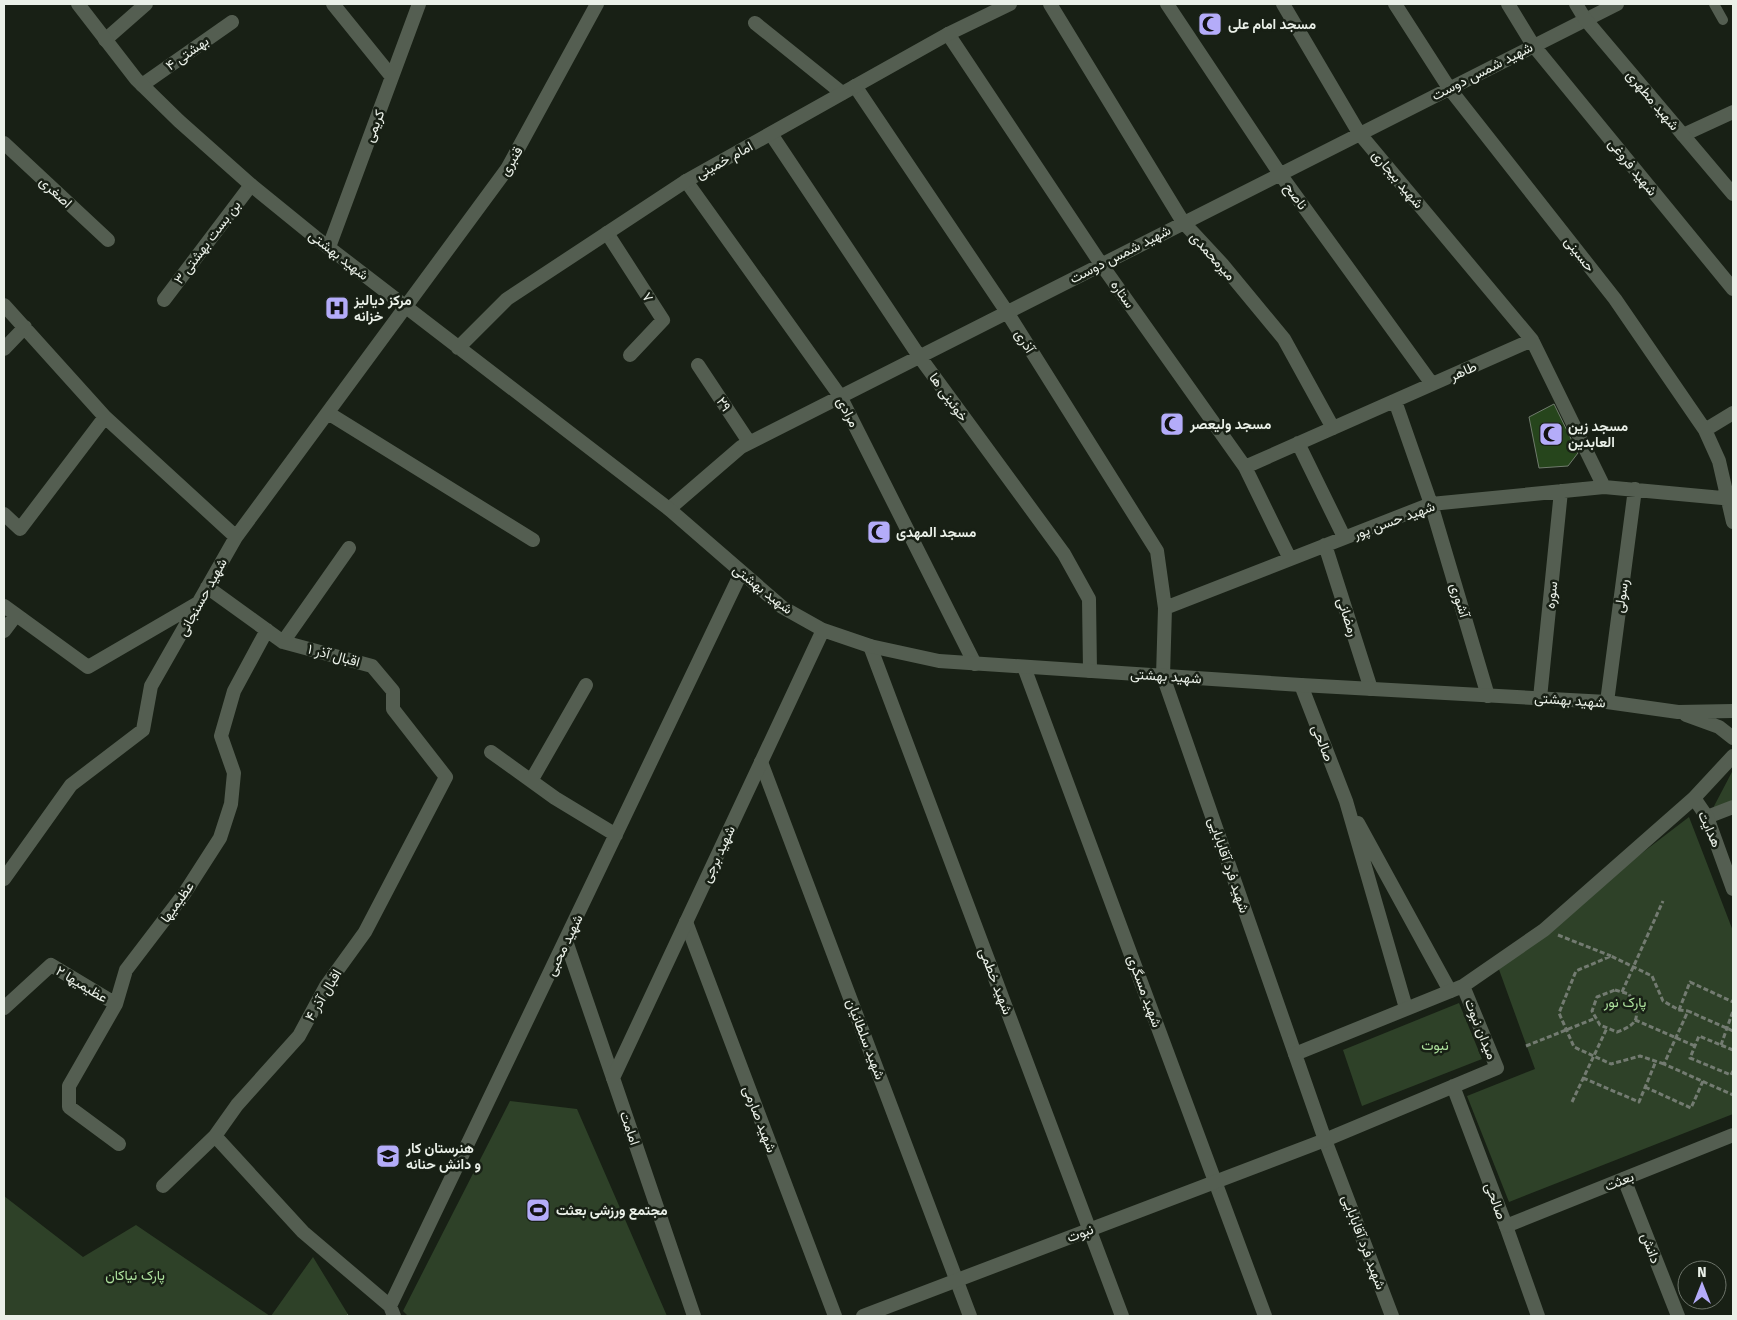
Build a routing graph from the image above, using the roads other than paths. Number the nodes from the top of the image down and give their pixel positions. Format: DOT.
graph roads {
  1 [pos="78,4"];
  2 [pos="146,4"];
  3 [pos="333,4"];
  4 [pos="419,4"];
  5 [pos="597,4"];
  6 [pos="1010,4"];
  7 [pos="1050,4"];
  8 [pos="1167,4"];
  9 [pos="1283,4"];
  10 [pos="1395,4"];
  11 [pos="1508,4"];
  12 [pos="1576,4"];
  13 [pos="1617,4"];
  14 [pos="1714,4"];
  15 [pos="993,7"];
  16 [pos="1585,19"];
  17 [pos="1723,20"];
  18 [pos="232,22"];
  19 [pos="755,23"];
  20 [pos="948,34"];
  21 [pos="105,40"];
  22 [pos="1533,46"];
  23 [pos="392,77"];
  24 [pos="142,85"];
  25 [pos="855,86"];
  26 [pos="1449,88"];
  27 [pos="842,93"];
  28 [pos="1733,112"];
  29 [pos="1359,133"];
  30 [pos="771,134"];
  31 [pos="1683,135"];
  32 [pos="4,143"];
  33 [pos="1280,174"];
  34 [pos="686,181"];
  35 [pos="251,185"];
  36 [pos="1733,194"];
  37 [pos="1183,222"];
  38 [pos="607,233"];
  39 [pos="108,240"];
  40 [pos="328,247"];
  41 [pos="1101,264"];
  42 [pos="1733,289"];
  43 [pos="164,300"];
  44 [pos="4,305"];
  45 [pos="407,308"];
  46 [pos="1007,312"];
  47 [pos="25,327"];
  48 [pos="1532,340"];
  49 [pos="458,348"];
  50 [pos="4,349"];
  51 [pos="630,355"];
  52 [pos="919,356"];
  53 [pos="698,365"];
  54 [pos="1432,384"];
  55 [pos="840,396"];
  56 [pos="1396,400"];
  57 [pos="328,413"];
  58 [pos="1733,414"];
  59 [pos="104,417"];
  60 [pos="1332,428"];
  61 [pos="1705,430"];
  62 [pos="750,442"];
  63 [pos="1298,443"];
  64 [pos="1245,467"];
  65 [pos="1604,487"];
  66 [pos="1635,489"];
  67 [pos="1561,491"];
  68 [pos="1731,499"];
  69 [pos="1431,504"];
  70 [pos="669,510"];
  71 [pos="4,514"];
  72 [pos="1733,522"];
  73 [pos="236,537"];
  74 [pos="1344,538"];
  75 [pos="534,540"];
  76 [pos="1325,545"];
  77 [pos="349,548"];
  78 [pos="1290,559"];
  79 [pos="742,573"];
  80 [pos="207,587"];
  81 [pos="198,603"];
  82 [pos="4,606"];
  83 [pos="1166,608"];
  84 [pos="16,615"];
  85 [pos="267,630"];
  86 [pos="823,630"];
  87 [pos="4,631"];
  88 [pos="283,642"];
  89 [pos="870,646"];
  90 [pos="976,664"];
  91 [pos="1024,667"];
  92 [pos="1090,671"];
  93 [pos="1163,676"];
  94 [pos="586,685"];
  95 [pos="1301,685"];
  96 [pos="1372,689"];
  97 [pos="1488,696"];
  98 [pos="1540,698"];
  99 [pos="1607,702"];
  100 [pos="1733,711"];
  101 [pos="1678,712"];
  102 [pos="1733,738"];
  103 [pos="491,752"];
  104 [pos="1733,756"];
  105 [pos="761,762"];
  106 [pos="446,777"];
  107 [pos="530,781"];
  108 [pos="1694,798"];
  109 [pos="1346,801"];
  110 [pos="1733,807"];
  111 [pos="1707,817"];
  112 [pos="616,835"];
  113 [pos="4,879"];
  114 [pos="1733,889"];
  115 [pos="686,922"];
  116 [pos="566,941"];
  117 [pos="1457,988"];
  118 [pos="116,1004"];
  119 [pos="4,1008"];
  120 [pos="1406,1008"];
  121 [pos="1295,1054"];
  122 [pos="613,1078"];
  123 [pos="1453,1086"];
  124 [pos="1733,1135"];
  125 [pos="215,1136"];
  126 [pos="1325,1140"];
  127 [pos="119,1144"];
  128 [pos="1624,1179"];
  129 [pos="1215,1182"];
  130 [pos="163,1186"];
  131 [pos="1506,1226"];
  132 [pos="1089,1230"];
  133 [pos="957,1281"];
  134 [pos="392,1311"];
  135 [pos="694,1316"];
  136 [pos="835,1316"];
  137 [pos="863,1316"];
  138 [pos="970,1316"];
  139 [pos="1122,1316"];
  140 [pos="1265,1316"];
  141 [pos="1392,1316"];
  142 [pos="1538,1316"];
  143 [pos="1678,1316"];
  1 -- 21 [label="street, شهید بهشتی"];
  2 -- 21 [label="street"];
  3 -- 23 [label="street"];
  4 -- 23 [label="street, کریمی"];
  5 -- 45 [label="street, قنبری"];
  6 -- 15 [label="street, امام خمینی"];
  7 -- 37 [label="street, میرمحمدی"];
  8 -- 33 [label="street, ناصح"];
  9 -- 29 [label="street, شهید بیجاری"];
  10 -- 26 [label="street, حسینی"];
  11 -- 22 [label="street, شهید فروغی"];
  12 -- 16 [label="street, شهید مطهری"];
  13 -- 16 [label="street, شهید شمس دوست"];
  14 -- 17 [label="lane"];
  15 -- 20 [label="street, امام خمینی"];
  16 -- 22 [label="street, شهید شمس دوست"];
  16 -- 31 [label="street, شهید مطهری"];
  18 -- 24 [label="street, بهشتی ۴"];
  19 -- 27 [label="street"];
  20 -- 25 [label="street, امام خمینی"];
  20 -- 41 [label="street, ستاره"];
  21 -- 24 [label="street, شهید بهشتی"];
  22 -- 26 [label="street, شهید شمس دوست"];
  22 -- 42 [label="street, شهید فروغی"];
  23 -- 40 [label="street, کریمی"];
  24 -- 35 [label="street, شهید بهشتی"];
  25 -- 27 [label="street, امام خمینی"];
  25 -- 46 [label="street, آذری"];
  26 -- 29 [label="street, شهید شمس دوست"];
  26 -- 61 [label="street, حسینی"];
  27 -- 30 [label="street, امام خمینی"];
  28 -- 31 [label="street"];
  29 -- 33 [label="street, شهید شمس دوست"];
  29 -- 48 [label="street, شهید بیجاری"];
  30 -- 34 [label="street, امام خمینی"];
  30 -- 52 [label="street, خوئینی ها"];
  31 -- 36 [label="street, شهید مطهری"];
  32 -- 39 [label="street, اصغری"];
  33 -- 37 [label="street, شهید شمس دوست"];
  33 -- 54 [label="street, ناصح"];
  34 -- 38 [label="street, امام خمینی"];
  34 -- 55 [label="street, مرادی"];
  35 -- 40 [label="street, شهید بهشتی"];
  35 -- 43 [label="street, بن بست بهشتی ۳"];
  37 -- 41 [label="street, شهید شمس دوست"];
  37 -- 60 [label="street, میرمحمدی"];
  38 -- 49 [label="street, امام خمینی"];
  38 -- 51 [label="street, ۷"];
  40 -- 45 [label="street, شهید بهشتی"];
  41 -- 46 [label="street, شهید شمس دوست"];
  41 -- 64 [label="street, ستاره"];
  44 -- 47 [label="street"];
  45 -- 49 [label="street, شهید بهشتی"];
  45 -- 57 [label="street, شهید حسنجانی"];
  46 -- 52 [label="street, شهید شمس دوست"];
  46 -- 83 [label="street, آذری"];
  47 -- 50 [label="street"];
  47 -- 59 [label="street"];
  48 -- 54 [label="street, طاهر"];
  48 -- 65 [label="street"];
  49 -- 70 [label="street, شهید بهشتی"];
  52 -- 55 [label="street, شهید شمس دوست"];
  52 -- 92 [label="street, خوئینی ها"];
  53 -- 62 [label="street, ۲۹"];
  54 -- 56 [label="street, طاهر"];
  55 -- 62 [label="street, شهید شمس دوست"];
  55 -- 90 [label="street, مرادی"];
  56 -- 60 [label="street, طاهر"];
  56 -- 69 [label="street, آشوری"];
  57 -- 73 [label="street, شهید حسنجانی"];
  57 -- 75 [label="street"];
  58 -- 61 [label="street"];
  59 -- 71 [label="street"];
  59 -- 73 [label="street"];
  60 -- 63 [label="street, طاهر"];
  61 -- 68 [label="street, حسینی"];
  62 -- 70 [label="street, شهید شمس دوست"];
  63 -- 64 [label="street, طاهر"];
  63 -- 74 [label="street"];
  64 -- 78 [label="street, ستاره"];
  65 -- 66 [label="street, شهید حسن پور"];
  65 -- 67 [label="street, شهید حسن پور"];
  66 -- 68 [label="street, شهید حسن پور"];
  66 -- 99 [label="street, رسولی"];
  67 -- 69 [label="street, شهید حسن پور"];
  67 -- 98 [label="street, سوره"];
  68 -- 72 [label="street, حسینی"];
  69 -- 74 [label="street, شهید حسن پور"];
  69 -- 97 [label="street, آشوری"];
  70 -- 79 [label="street, شهید بهشتی"];
  73 -- 80 [label="street, شهید حسنجانی"];
  74 -- 76 [label="street, شهید حسن پور"];
  76 -- 78 [label="street, شهید حسن پور"];
  76 -- 96 [label="street, رمضانی"];
  77 -- 88 [label="street"];
  78 -- 83 [label="street, شهید حسن پور"];
  79 -- 86 [label="street, شهید بهشتی"];
  79 -- 112 [label="street, شهید محبی"];
  80 -- 81 [label="street, شهید حسنجانی"];
  80 -- 85 [label="street, اقبال آذر ۱"];
  81 -- 84 [label="street"];
  81 -- 113 [label="street, شهید حسنجانی"];
  82 -- 84 [label="street"];
  83 -- 93 [label="street"];
  84 -- 87 [label="street"];
  85 -- 88 [label="street, اقبال آذر ۱"];
  85 -- 118 [label="street, عظیمیها"];
  86 -- 89 [label="street, شهید بهشتی"];
  86 -- 105 [label="street, شهید برجی"];
  88 -- 106 [label="street, اقبال آذر ۱"];
  89 -- 90 [label="street, شهید بهشتی"];
  89 -- 132 [label="street, شهید خطمی"];
  90 -- 91 [label="street, شهید بهشتی"];
  91 -- 92 [label="street, شهید بهشتی"];
  91 -- 129 [label="street, شهید مسگری"];
  92 -- 93 [label="street, شهید بهشتی"];
  93 -- 95 [label="street, شهید بهشتی"];
  93 -- 121 [label="street, شهید فرد آقابابایی"];
  94 -- 107 [label="street"];
  95 -- 96 [label="street, شهید بهشتی"];
  95 -- 109 [label="street, صالحی"];
  96 -- 97 [label="street, شهید بهشتی"];
  97 -- 98 [label="street, شهید بهشتی"];
  98 -- 99 [label="street, شهید بهشتی"];
  99 -- 101 [label="street, شهید بهشتی"];
  100 -- 101 [label="street, شهید بهشتی"];
  101 -- 102 [label="street, شهید بهشتی"];
  103 -- 107 [label="street"];
  104 -- 108 [label="street"];
  105 -- 115 [label="street, شهید برجی"];
  105 -- 133 [label="street, شهید سلطانیان"];
  106 -- 125 [label="street, اقبال آذر ۴"];
  107 -- 112 [label="street"];
  108 -- 111 [label="street, هدایت"];
  108 -- 117 [label="street"];
  109 -- 117 [label="street, صالحی"];
  109 -- 120 [label="street, صالحی"];
  110 -- 111 [label="street"];
  111 -- 114 [label="street, هدایت"];
  112 -- 116 [label="street, شهید محبی"];
  115 -- 122 [label="street, شهید برجی"];
  115 -- 136 [label="street, شهید صارمی"];
  116 -- 122 [label="street, امامت"];
  116 -- 134 [label="street, شهید محبی"];
  117 -- 120 [label="street, میدان نبوت"];
  117 -- 123 [label="street, میدان نبوت"];
  118 -- 119 [label="street, عظیمیها ۲"];
  118 -- 127 [label="street, عظیمیها"];
  120 -- 121 [label="street, میدان نبوت"];
  121 -- 126 [label="street"];
  122 -- 135 [label="street, امامت"];
  123 -- 126 [label="street, میدان نبوت"];
  123 -- 131 [label="street, صالحی"];
  124 -- 128 [label="street, بعثت"];
  125 -- 130 [label="street, اقبال آذر ۴"];
  125 -- 134 [label="street"];
  126 -- 129 [label="street, نبوت"];
  126 -- 141 [label="street, شهید فرد آقابابایی"];
  128 -- 131 [label="street, بعثت"];
  128 -- 143 [label="street, دانش"];
  129 -- 132 [label="street, نبوت"];
  129 -- 140 [label="street, شهید مسگری"];
  131 -- 142 [label="street, صالحی"];
  132 -- 133 [label="street, نبوت"];
  132 -- 139 [label="street, شهید خطمی"];
  133 -- 137 [label="street, نبوت"];
  133 -- 138 [label="street, شهید سلطانیان"];
}
